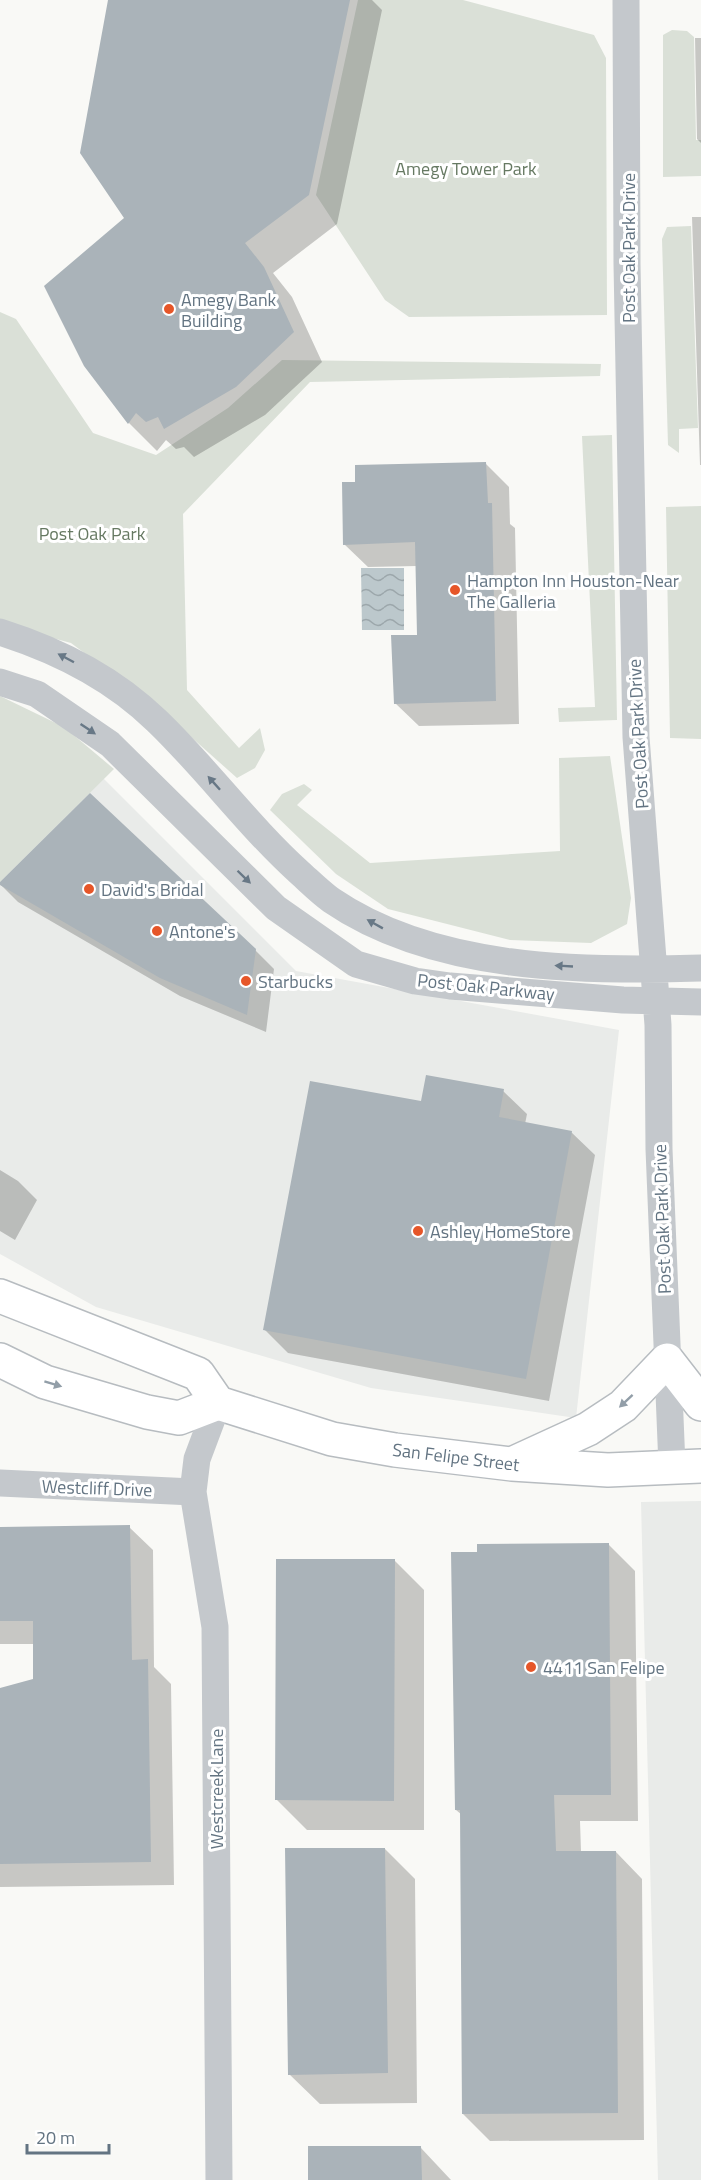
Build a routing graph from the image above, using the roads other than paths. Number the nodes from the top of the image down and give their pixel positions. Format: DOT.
graph roads {
  1 [pos="626,0"];
  2 [pos="0,632"];
  3 [pos="0,682"];
  4 [pos="242,814"];
  5 [pos="209,844"];
  6 [pos="701,968"];
  7 [pos="655,969"];
  8 [pos="656,1001"];
  9 [pos="701,1002"];
  10 [pos="0,1296"];
  11 [pos="0,1360"];
  12 [pos="668,1360"];
  13 [pos="218,1403"];
  14 [pos="701,1404"];
  15 [pos="512,1464"];
  16 [pos="686,1466"];
  17 [pos="0,1484"];
  18 [pos="193,1492"];
  19 [pos="219,2180"];
  1 -- 7 [label="street, Post Oak Park Drive"];
  4 -- 2 [label="street, Post Oak Parkway, one-way"];
  3 -- 5 [label="street, Post Oak Parkway, one-way"];
  4 -- 5 [label="street"];
  7 -- 4 [label="street, Post Oak Parkway, one-way"];
  5 -- 8 [label="street, Post Oak Parkway, one-way"];
  6 -- 7 [label="street, Post Oak Parkway"];
  7 -- 8 [label="street, Post Oak Park Drive"];
  8 -- 9 [label="street, Post Oak Parkway"];
  8 -- 12 [label="street, Post Oak Park Drive"];
  10 -- 13 [label="main road"];
  11 -- 13 [label="main road, one-way"];
  12 -- 14 [label="main road"];
  12 -- 15 [label="main road, one-way"];
  12 -- 16 [label="street, Post Oak Park Drive"];
  13 -- 15 [label="main road, San Felipe Street"];
  13 -- 18 [label="street, Westcreek Lane"];
  15 -- 16 [label="main road, San Felipe Street"];
  17 -- 18 [label="street, Westcliff Drive"];
  18 -- 19 [label="street, Westcreek Lane"];
}
